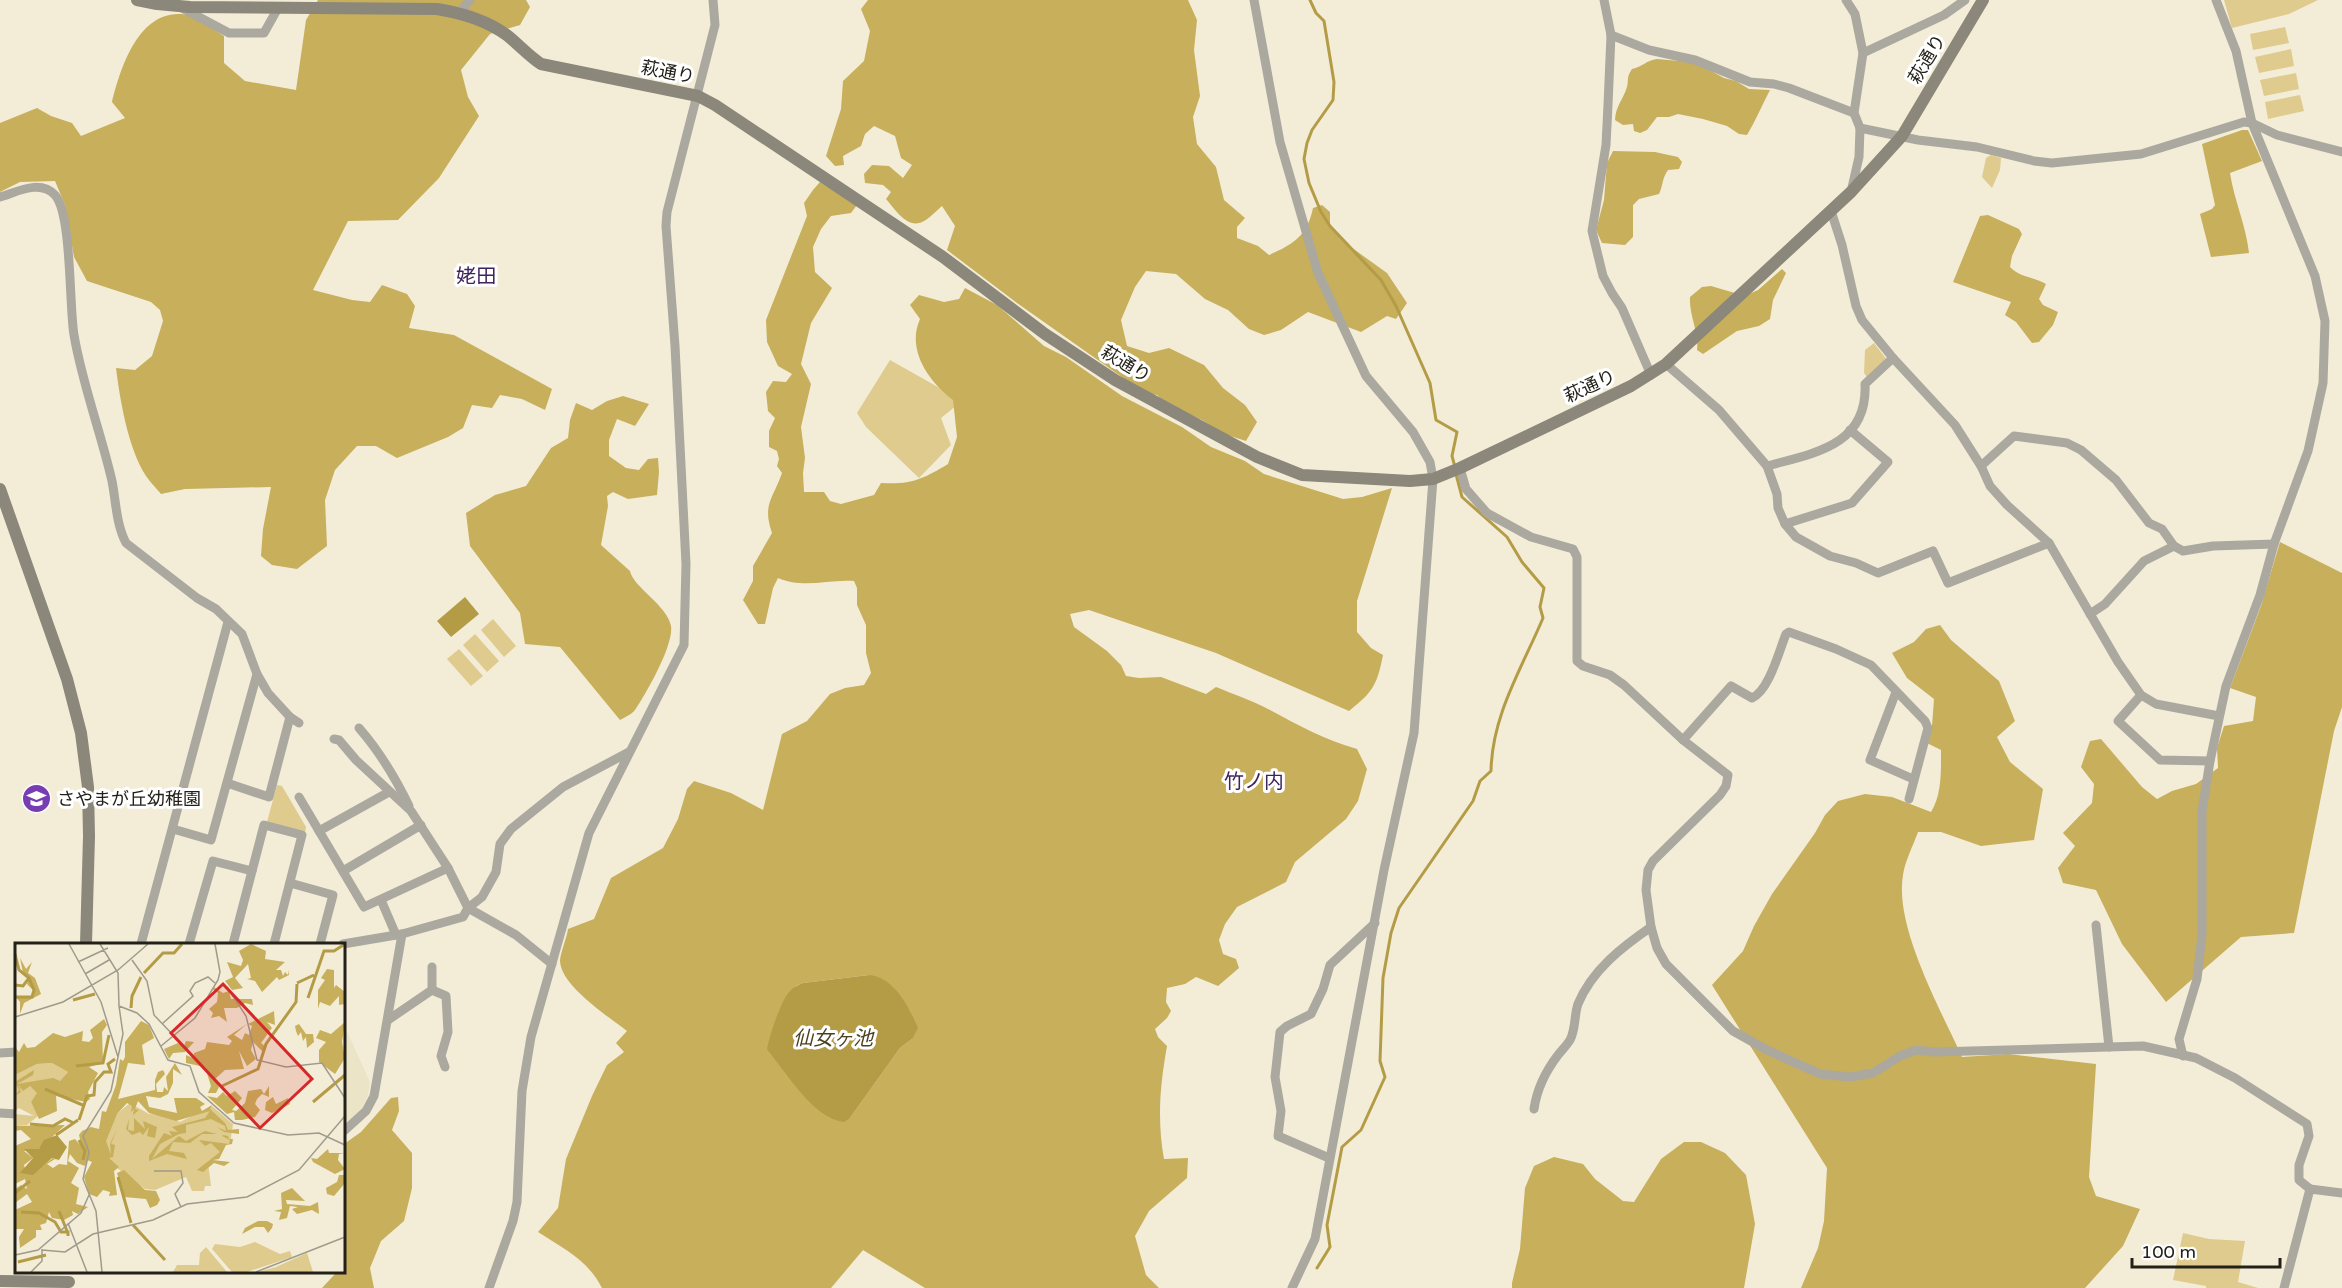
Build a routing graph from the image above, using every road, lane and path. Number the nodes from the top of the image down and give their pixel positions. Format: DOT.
graph roads {
  1 [pos="136,0"];
  2 [pos="470,0"];
  3 [pos="713,0"];
  4 [pos="1254,0"];
  5 [pos="1604,0"];
  6 [pos="1846,0"];
  7 [pos="1965,0"];
  8 [pos="1983,0"];
  9 [pos="2216,0"];
  10 [pos="283,5"];
  11 [pos="179,7"];
  12 [pos="459,13"];
  13 [pos="1611,35"];
  14 [pos="1863,53"];
  15 [pos="698,96"];
  16 [pos="1854,112"];
  17 [pos="2252,123"];
  18 [pos="1860,128"];
  19 [pos="1902,136"];
  20 [pos="2342,152"];
  21 [pos="1851,192"];
  22 [pos="0,197"];
  23 [pos="1831,211"];
  24 [pos="1893,358"];
  25 [pos="1666,364"];
  26 [pos="1651,375"];
  27 [pos="1851,430"];
  28 [pos="1767,466"];
  29 [pos="1982,466"];
  30 [pos="1460,468"];
  31 [pos="1433,479"];
  32 [pos="0,489"];
  33 [pos="1785,524"];
  34 [pos="2049,543"];
  35 [pos="2274,544"];
  36 [pos="2174,546"];
  37 [pos="2090,614"];
  38 [pos="228,622"];
  39 [pos="257,674"];
  40 [pos="1896,692"];
  41 [pos="2141,695"];
  42 [pos="2219,716"];
  43 [pos="359,728"];
  44 [pos="334,739"];
  45 [pos="1683,740"];
  46 [pos="629,752"];
  47 [pos="2210,761"];
  48 [pos="1913,779"];
  49 [pos="227,783"];
  50 [pos="389,792"];
  51 [pos="299,797"];
  52 [pos="1909,799"];
  53 [pos="411,811"];
  54 [pos="421,825"];
  55 [pos="173,828"];
  56 [pos="319,831"];
  57 [pos="448,868"];
  58 [pos="252,871"];
  59 [pos="343,871"];
  60 [pos="290,883"];
  61 [pos="381,900"];
  62 [pos="468,908"];
  63 [pos="1375,922"];
  64 [pos="2096,925"];
  65 [pos="1651,927"];
  66 [pos="399,934"];
  67 [pos="86,943"];
  68 [pos="142,943"];
  69 [pos="190,943"];
  70 [pos="234,943"];
  71 [pos="275,943"];
  72 [pos="321,943"];
  73 [pos="345,945"];
  74 [pos="552,964"];
  75 [pos="432,967"];
  76 [pos="432,990"];
  77 [pos="388,1020"];
  78 [pos="2109,1047"];
  79 [pos="15,1052"];
  80 [pos="0,1053"];
  81 [pos="2183,1056"];
  82 [pos="445,1067"];
  83 [pos="1534,1109"];
  84 [pos="0,1113"];
  85 [pos="15,1114"];
  86 [pos="345,1130"];
  87 [pos="1329,1158"];
  88 [pos="2310,1190"];
  89 [pos="2342,1193"];
  90 [pos="0,1281"];
  91 [pos="69,1281"];
  92 [pos="489,1288"];
  93 [pos="1292,1288"];
  94 [pos="2284,1288"];
  1 -- 11 [label="street, 萩通り"];
  2 -- 12 [label="street"];
  3 -- 15 [label="street"];
  4 -- 31 [label="street"];
  5 -- 13 [label="street"];
  6 -- 14 [label="street"];
  7 -- 14 [label="street"];
  8 -- 19 [label="street, 萩通り"];
  9 -- 17 [label="street"];
  10 -- 11 [label="street, 萩通り"];
  10 -- 11 [label="street"];
  10 -- 12 [label="street, 萩通り"];
  12 -- 15 [label="street, 萩通り"];
  13 -- 16 [label="street"];
  13 -- 26 [label="street"];
  14 -- 16 [label="street"];
  15 -- 31 [label="street, 萩通り"];
  15 -- 46 [label="street"];
  16 -- 18 [label="street"];
  17 -- 19 [label="street"];
  17 -- 20 [label="street"];
  17 -- 35 [label="street"];
  18 -- 19 [label="street"];
  18 -- 21 [label="street"];
  19 -- 21 [label="street, 萩通り"];
  21 -- 23 [label="street, 萩通り"];
  22 -- 38 [label="street"];
  23 -- 24 [label="street"];
  23 -- 25 [label="street, 萩通り"];
  24 -- 27 [label="street"];
  24 -- 29 [label="street"];
  25 -- 26 [label="street, 萩通り"];
  25 -- 28 [label="street"];
  26 -- 30 [label="street, 萩通り"];
  27 -- 28 [label="street"];
  27 -- 33 [label="street"];
  28 -- 33 [label="street"];
  29 -- 34 [label="street"];
  29 -- 36 [label="street"];
  30 -- 31 [label="street, 萩通り"];
  30 -- 45 [label="street"];
  31 -- 63 [label="street"];
  32 -- 67 [label="street"];
  33 -- 34 [label="street"];
  34 -- 37 [label="street"];
  35 -- 36 [label="street"];
  35 -- 42 [label="street"];
  36 -- 37 [label="street"];
  37 -- 41 [label="street"];
  38 -- 39 [label="street"];
  38 -- 55 [label="street"];
  39 -- 49 [label="street"];
  39 -- 49 [label="street"];
  40 -- 45 [label="street"];
  40 -- 48 [label="street"];
  40 -- 48 [label="street"];
  41 -- 42 [label="street"];
  41 -- 47 [label="street"];
  42 -- 47 [label="street"];
  43 -- 53 [label="street"];
  44 -- 50 [label="street"];
  45 -- 65 [label="street"];
  46 -- 62 [label="street"];
  46 -- 74 [label="street"];
  47 -- 81 [label="street"];
  48 -- 52 [label="street"];
  49 -- 55 [label="street"];
  50 -- 53 [label="street"];
  50 -- 56 [label="street"];
  51 -- 56 [label="street"];
  53 -- 54 [label="street"];
  54 -- 57 [label="street"];
  54 -- 59 [label="street"];
  55 -- 68 [label="street"];
  56 -- 59 [label="street"];
  57 -- 61 [label="street"];
  57 -- 62 [label="street"];
  58 -- 60 [label="street"];
  58 -- 69 [label="street"];
  58 -- 70 [label="street"];
  59 -- 61 [label="street"];
  60 -- 71 [label="street"];
  60 -- 72 [label="street"];
  61 -- 66 [label="street"];
  62 -- 66 [label="street"];
  62 -- 74 [label="street"];
  63 -- 87 [label="street"];
  63 -- 87 [label="street"];
  64 -- 78 [label="street"];
  65 -- 78 [label="street"];
  65 -- 83 [label="street"];
  66 -- 73 [label="street"];
  66 -- 77 [label="street"];
  74 -- 92 [label="street"];
  75 -- 76 [label="street"];
  76 -- 77 [label="street"];
  76 -- 82 [label="street"];
  77 -- 86 [label="street"];
  78 -- 81 [label="street"];
  79 -- 80 [label="street"];
  81 -- 88 [label="street"];
  84 -- 85 [label="street"];
  87 -- 93 [label="street"];
  88 -- 89 [label="street"];
  88 -- 94 [label="street"];
  90 -- 91 [label="street"];
}
